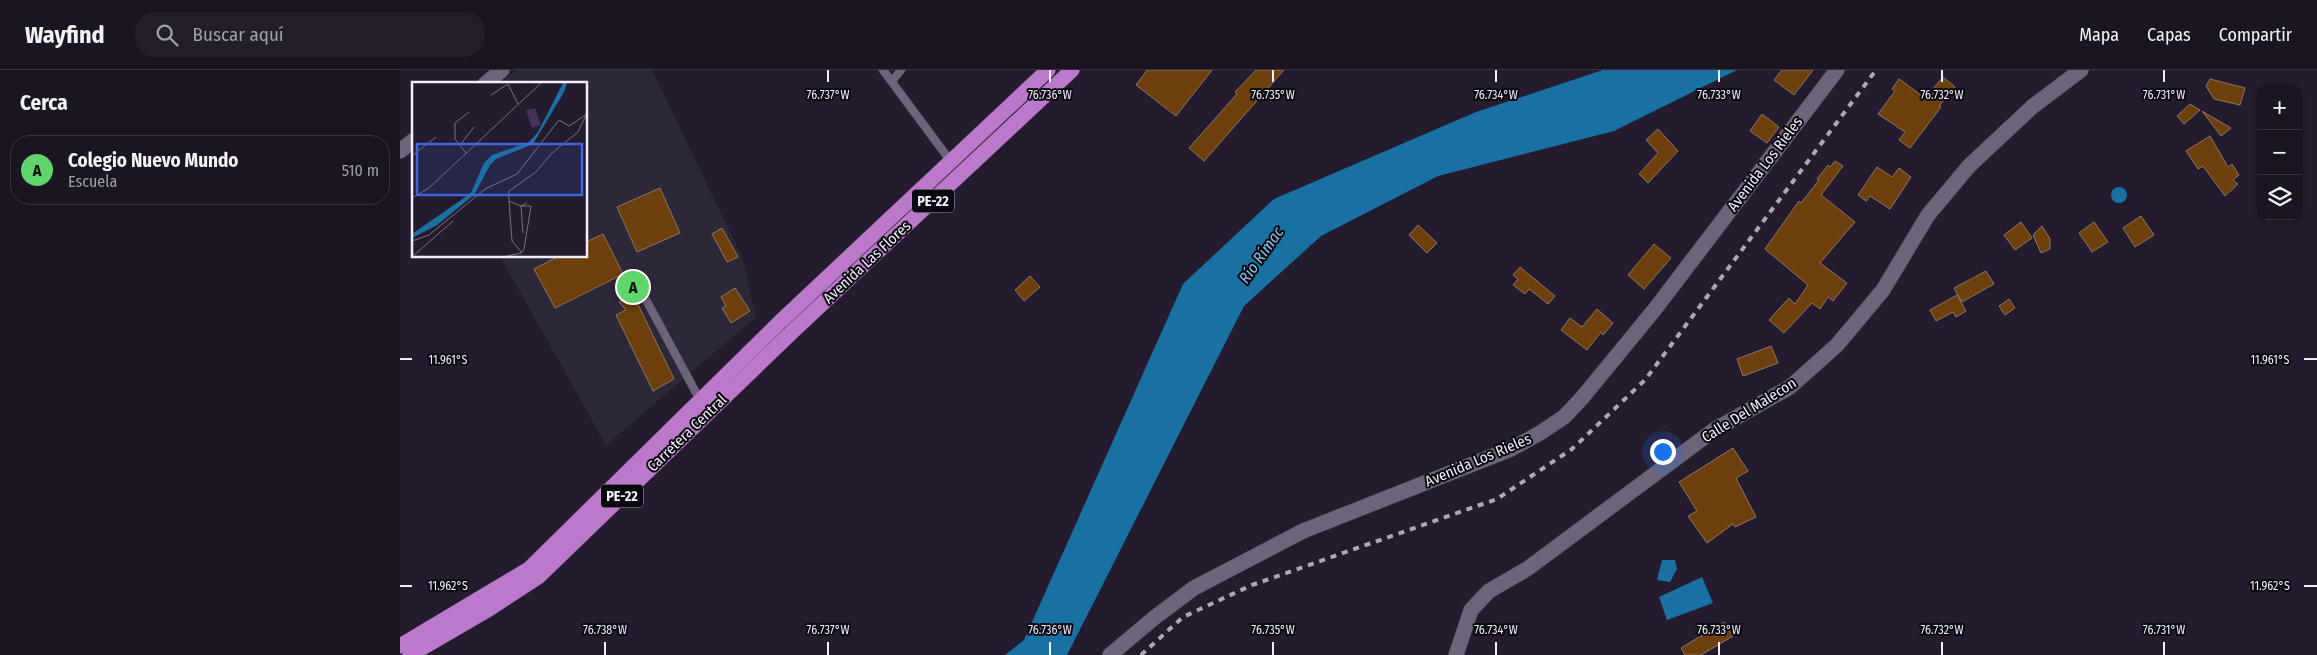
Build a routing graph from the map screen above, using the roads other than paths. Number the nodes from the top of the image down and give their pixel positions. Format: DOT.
graph roads {
  1 [pos="502,70"];
  2 [pos="883,70"];
  3 [pos="901,70"];
  4 [pos="1048,70"];
  5 [pos="1072,70"];
  6 [pos="1837,70"];
  7 [pos="2081,70"];
  8 [pos="487,82"];
  9 [pos="892,82"];
  10 [pos="412,142"];
  11 [pos="400,151"];
  12 [pos="951,161"];
  13 [pos="962,174"];
  14 [pos="643,294"];
  15 [pos="780,321"];
  16 [pos="793,332"];
  17 [pos="700,401"];
  18 [pos="706,415"];
  19 [pos="400,646"];
  20 [pos="410,655"];
  21 [pos="1110,655"];
  22 [pos="1456,655"];
  1 -- 8 [label="street"];
  2 -- 9 [label="lane"];
  3 -- 9 [label="lane"];
  4 -- 12 [label="highway, Avenida Las Flores / PE-22"];
  5 -- 13 [label="highway, Avenida Las Flores / PE-22"];
  6 -- 21 [label="street, Avenida Los Rieles"];
  7 -- 22 [label="street, Calle Del Malecon"];
  9 -- 12 [label="lane"];
  10 -- 11 [label="street"];
  12 -- 13 [label="lane"];
  12 -- 15 [label="highway, Avenida Las Flores / PE-22"];
  13 -- 16 [label="highway, Avenida Las Flores / PE-22"];
  14 -- 17 [label="lane"];
  15 -- 17 [label="highway, Carretera Central / PE-22"];
  16 -- 18 [label="highway, Carretera Central / PE-22"];
  17 -- 18 [label="lane"];
  17 -- 19 [label="highway, Carretera Central / PE-22"];
  18 -- 20 [label="highway, Carretera Central / PE-22"];
}
